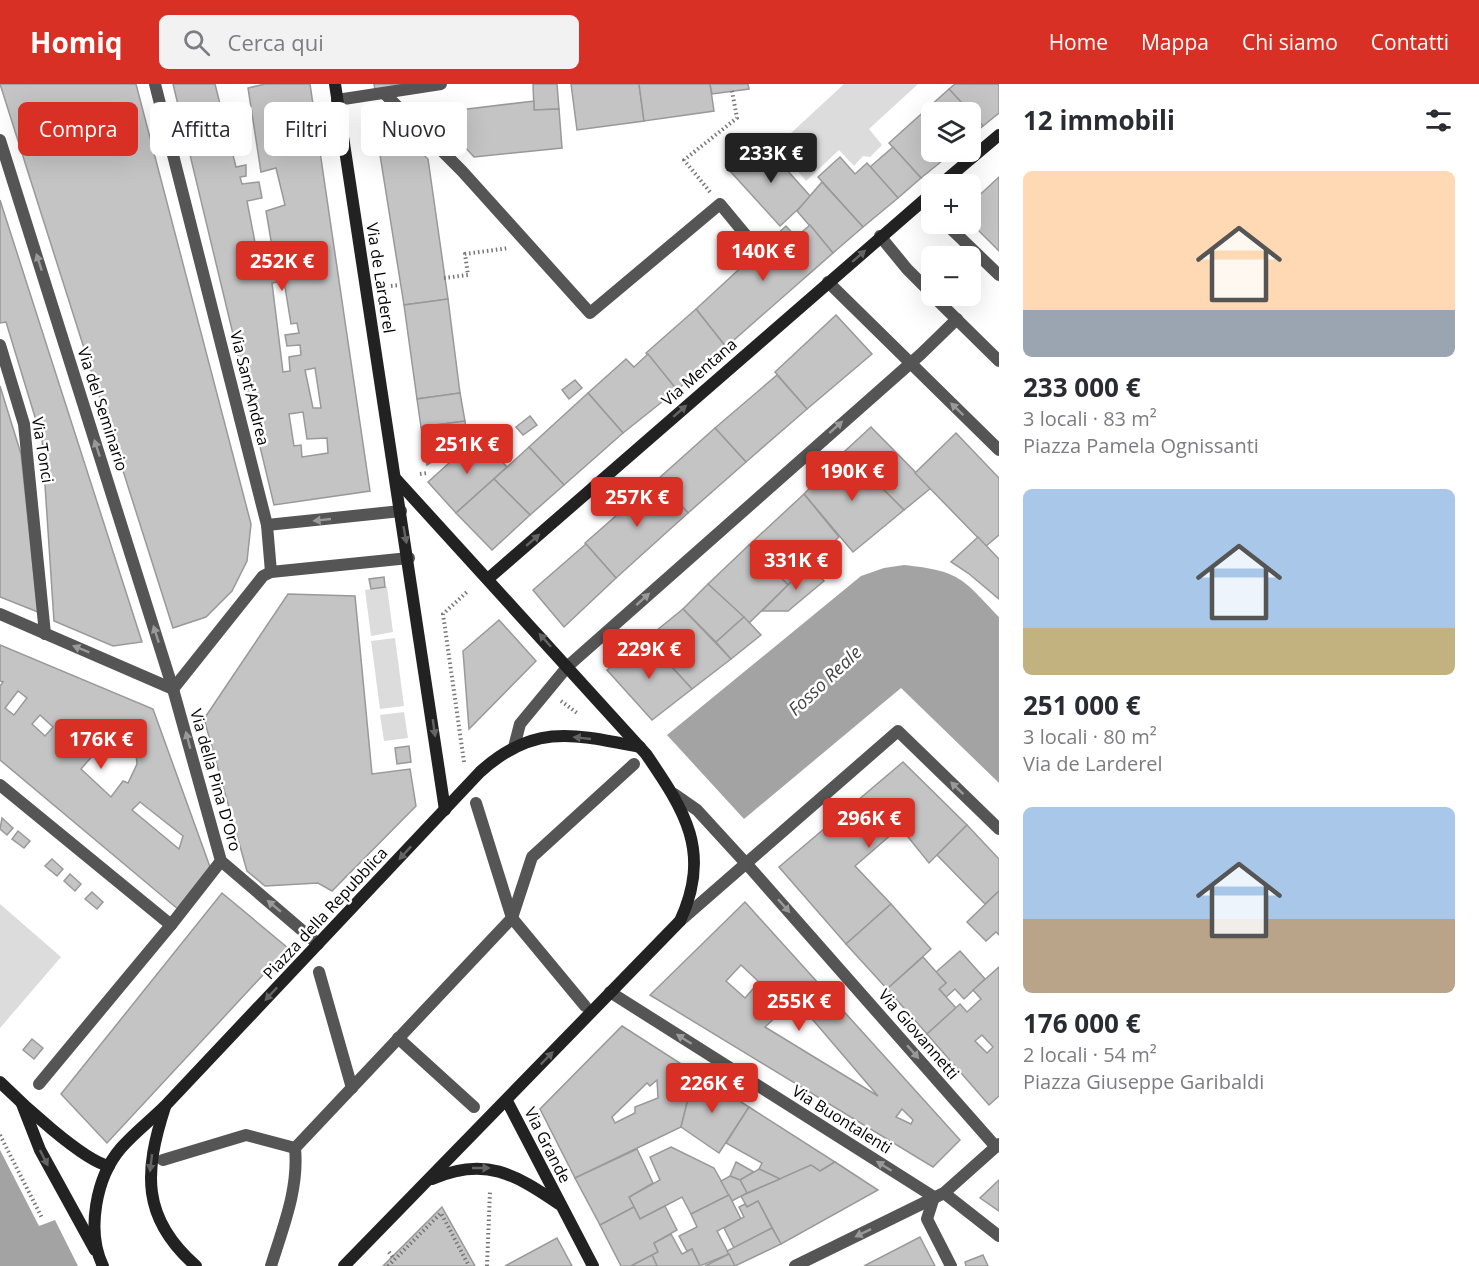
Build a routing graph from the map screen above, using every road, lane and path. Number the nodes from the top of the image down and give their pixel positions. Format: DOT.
graph roads {
  1 [pos="155,84"];
  2 [pos="335,84"];
  3 [pos="441,84"];
  4 [pos="732,91"];
  5 [pos="384,93"];
  6 [pos="337,100"];
  7 [pos="999,135"];
  8 [pos="0,140"];
  9 [pos="953,174"];
  10 [pos="720,204"];
  11 [pos="921,205"];
  12 [pos="956,234"];
  13 [pos="880,236"];
  14 [pos="529,245"];
  15 [pos="759,251"];
  16 [pos="999,275"];
  17 [pos="444,279"];
  18 [pos="828,282"];
  19 [pos="921,283"];
  20 [pos="400,285"];
  21 [pos="392,286"];
  22 [pos="943,306"];
  23 [pos="957,319"];
  24 [pos="0,345"];
  25 [pos="999,361"];
  26 [pos="909,362"];
  27 [pos="999,450"];
  28 [pos="427,473"];
  29 [pos="420,474"];
  30 [pos="395,478"];
  31 [pos="401,511"];
  32 [pos="267,525"];
  33 [pos="409,558"];
  34 [pos="271,572"];
  35 [pos="489,578"];
  36 [pos="468,591"];
  37 [pos="0,614"];
  38 [pos="45,634"];
  39 [pos="568,666"];
  40 [pos="174,689"];
  41 [pos="557,698"];
  42 [pos="582,709"];
  43 [pos="577,713"];
  44 [pos="576,724"];
  45 [pos="514,747"];
  46 [pos="640,747"];
  47 [pos="461,749"];
  48 [pos="634,764"];
  49 [pos="0,785"];
  50 [pos="674,794"];
  51 [pos="476,803"];
  52 [pos="445,810"];
  53 [pos="999,829"];
  54 [pos="221,861"];
  55 [pos="745,862"];
  56 [pos="512,918"];
  57 [pos="680,921"];
  58 [pos="171,925"];
  59 [pos="318,944"];
  60 [pos="319,972"];
  61 [pos="610,992"];
  62 [pos="585,1006"];
  63 [pos="398,1038"];
  64 [pos="0,1082"];
  65 [pos="39,1084"];
  66 [pos="352,1088"];
  67 [pos="507,1101"];
  68 [pos="22,1104"];
  69 [pos="165,1106"];
  70 [pos="474,1107"];
  71 [pos="0,1135"];
  72 [pos="998,1146"];
  73 [pos="296,1148"];
  74 [pos="163,1160"];
  75 [pos="109,1166"];
  76 [pos="425,1182"];
  77 [pos="490,1191"];
  78 [pos="939,1195"];
  79 [pos="561,1205"];
  80 [pos="42,1218"];
  81 [pos="999,1236"];
  82 [pos="389,1252"];
  83 [pos="96,1253"];
  84 [pos="394,1259"];
  85 [pos="184,1261"];
  86 [pos="344,1265"];
  87 [pos="103,1266"];
  88 [pos="196,1266"];
  89 [pos="271,1266"];
  90 [pos="388,1266"];
  91 [pos="468,1266"];
  92 [pos="487,1266"];
  93 [pos="593,1266"];
  94 [pos="795,1266"];
  95 [pos="951,1266"];
  1 -- 32 [label="street, Via Sant'Andrea"];
  2 -- 6 [label="main road, Via de Larderel"];
  3 -- 5 [label="street"];
  4 -- 10 [label="path"];
  5 -- 6 [label="street"];
  5 -- 14 [label="street"];
  6 -- 30 [label="main road, Via de Larderel"];
  7 -- 9 [label="main road"];
  40 -- 8 [label="street, Via del Seminario, one-way"];
  10 -- 14 [label="street"];
  10 -- 15 [label="street"];
  11 -- 13 [label="main road, Via Mentana"];
  12 -- 16 [label="street"];
  18 -- 13 [label="main road, Via Mentana, one-way"];
  13 -- 19 [label="street"];
  14 -- 17 [label="path"];
  18 -- 26 [label="street"];
  35 -- 18 [label="main road, Via Mentana, one-way"];
  20 -- 21 [label="path"];
  22 -- 23 [label="street"];
  23 -- 25 [label="street"];
  23 -- 26 [label="street"];
  24 -- 38 [label="street, Via Tonci"];
  27 -- 26 [label="street, one-way"];
  39 -- 26 [label="street, one-way"];
  28 -- 29 [label="path"];
  30 -- 31 [label="main road, Via de Larderel"];
  30 -- 35 [label="main road"];
  31 -- 32 [label="street, one-way"];
  31 -- 33 [label="main road, Via de Larderel, one-way"];
  32 -- 34 [label="street, Via Sant'Andrea"];
  33 -- 34 [label="street"];
  33 -- 52 [label="main road, Via de Larderel, one-way"];
  34 -- 40 [label="street"];
  39 -- 35 [label="main road, one-way"];
  36 -- 47 [label="path"];
  37 -- 38 [label="street"];
  40 -- 38 [label="street, one-way"];
  39 -- 45 [label="street"];
  39 -- 46 [label="main road"];
  54 -- 40 [label="street, Via della Pina D'Oro, one-way"];
  41 -- 43 [label="path"];
  42 -- 43 [label="path"];
  43 -- 44 [label="path"];
  46 -- 45 [label="main road, Piazza della Repubblica, one-way"];
  45 -- 52 [label="main road, Piazza della Repubblica"];
  46 -- 50 [label="main road"];
  48 -- 56 [label="street"];
  49 -- 58 [label="street"];
  50 -- 55 [label="street"];
  50 -- 57 [label="main road"];
  51 -- 56 [label="street"];
  52 -- 59 [label="main road, Piazza della Repubblica, one-way"];
  53 -- 55 [label="street, one-way"];
  54 -- 58 [label="street"];
  59 -- 54 [label="street, Via della Pina D'Oro, one-way"];
  55 -- 57 [label="street"];
  55 -- 72 [label="street, Via Giovannetti, one-way"];
  56 -- 62 [label="street"];
  56 -- 63 [label="street"];
  57 -- 61 [label="main road"];
  58 -- 65 [label="street"];
  59 -- 69 [label="main road, Piazza della Repubblica, one-way"];
  60 -- 66 [label="street"];
  67 -- 61 [label="main road, one-way"];
  78 -- 61 [label="street, Via Buontalenti, one-way"];
  63 -- 66 [label="street"];
  63 -- 70 [label="street"];
  64 -- 68 [label="main road"];
  66 -- 73 [label="street"];
  67 -- 76 [label="main road"];
  67 -- 79 [label="main road, Via Grande"];
  68 -- 75 [label="main road"];
  68 -- 83 [label="main road, one-way"];
  69 -- 75 [label="main road, Piazza della Repubblica"];
  69 -- 85 [label="main road, Piazza della Repubblica, one-way"];
  71 -- 80 [label="path"];
  72 -- 78 [label="street"];
  73 -- 74 [label="street"];
  73 -- 89 [label="street"];
  75 -- 83 [label="main road, Piazza della Repubblica"];
  76 -- 79 [label="main road, Via Grande, one-way"];
  76 -- 86 [label="main road"];
  77 -- 92 [label="path"];
  78 -- 81 [label="street, Via Buontalenti"];
  78 -- 94 [label="street, one-way"];
  78 -- 95 [label="street"];
  79 -- 93 [label="main road, Via Grande"];
  82 -- 84 [label="path"];
  83 -- 87 [label="main road"];
  84 -- 90 [label="path"];
  84 -- 91 [label="path"];
  85 -- 88 [label="main road, Piazza della Repubblica"];
}
